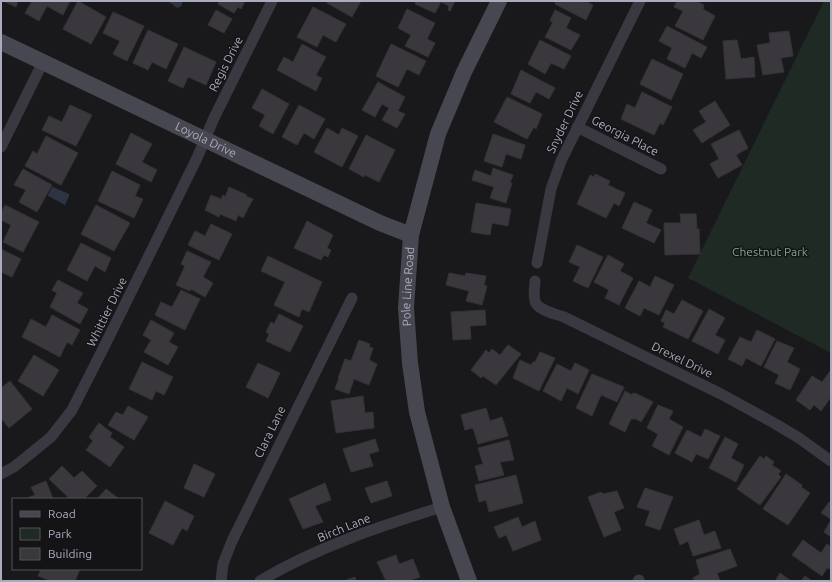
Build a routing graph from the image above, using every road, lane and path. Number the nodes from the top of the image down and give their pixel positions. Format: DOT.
graph roads {
  1 [pos="272,1"];
  2 [pos="499,1"];
  3 [pos="640,1"];
  4 [pos="1,42"];
  5 [pos="43,62"];
  6 [pos="577,127"];
  7 [pos="206,139"];
  8 [pos="1,147"];
  9 [pos="661,169"];
  10 [pos="411,235"];
  11 [pos="537,263"];
  12 [pos="536,282"];
  13 [pos="352,298"];
  14 [pos="831,461"];
  15 [pos="1,474"];
  16 [pos="442,507"];
  17 [pos="221,581"];
  18 [pos="260,581"];
  19 [pos="469,581"];
  1 -- 7 [label="street, Regis Drive"];
  2 -- 10 [label="main road, Pole Line Road"];
  3 -- 6 [label="street, Snyder Drive"];
  4 -- 5 [label="main road, Loyola Drive"];
  5 -- 7 [label="main road, Loyola Drive"];
  5 -- 8 [label="street"];
  6 -- 9 [label="street, Georgia Place"];
  6 -- 11 [label="street, Snyder Drive"];
  7 -- 10 [label="main road, Loyola Drive"];
  7 -- 15 [label="street, Whittier Drive"];
  10 -- 16 [label="main road, Pole Line Road"];
  12 -- 14 [label="street, Drexel Drive"];
  13 -- 17 [label="street, Clara Lane"];
  16 -- 18 [label="street, Birch Lane"];
  16 -- 19 [label="main road, Pole Line Road"];
}
